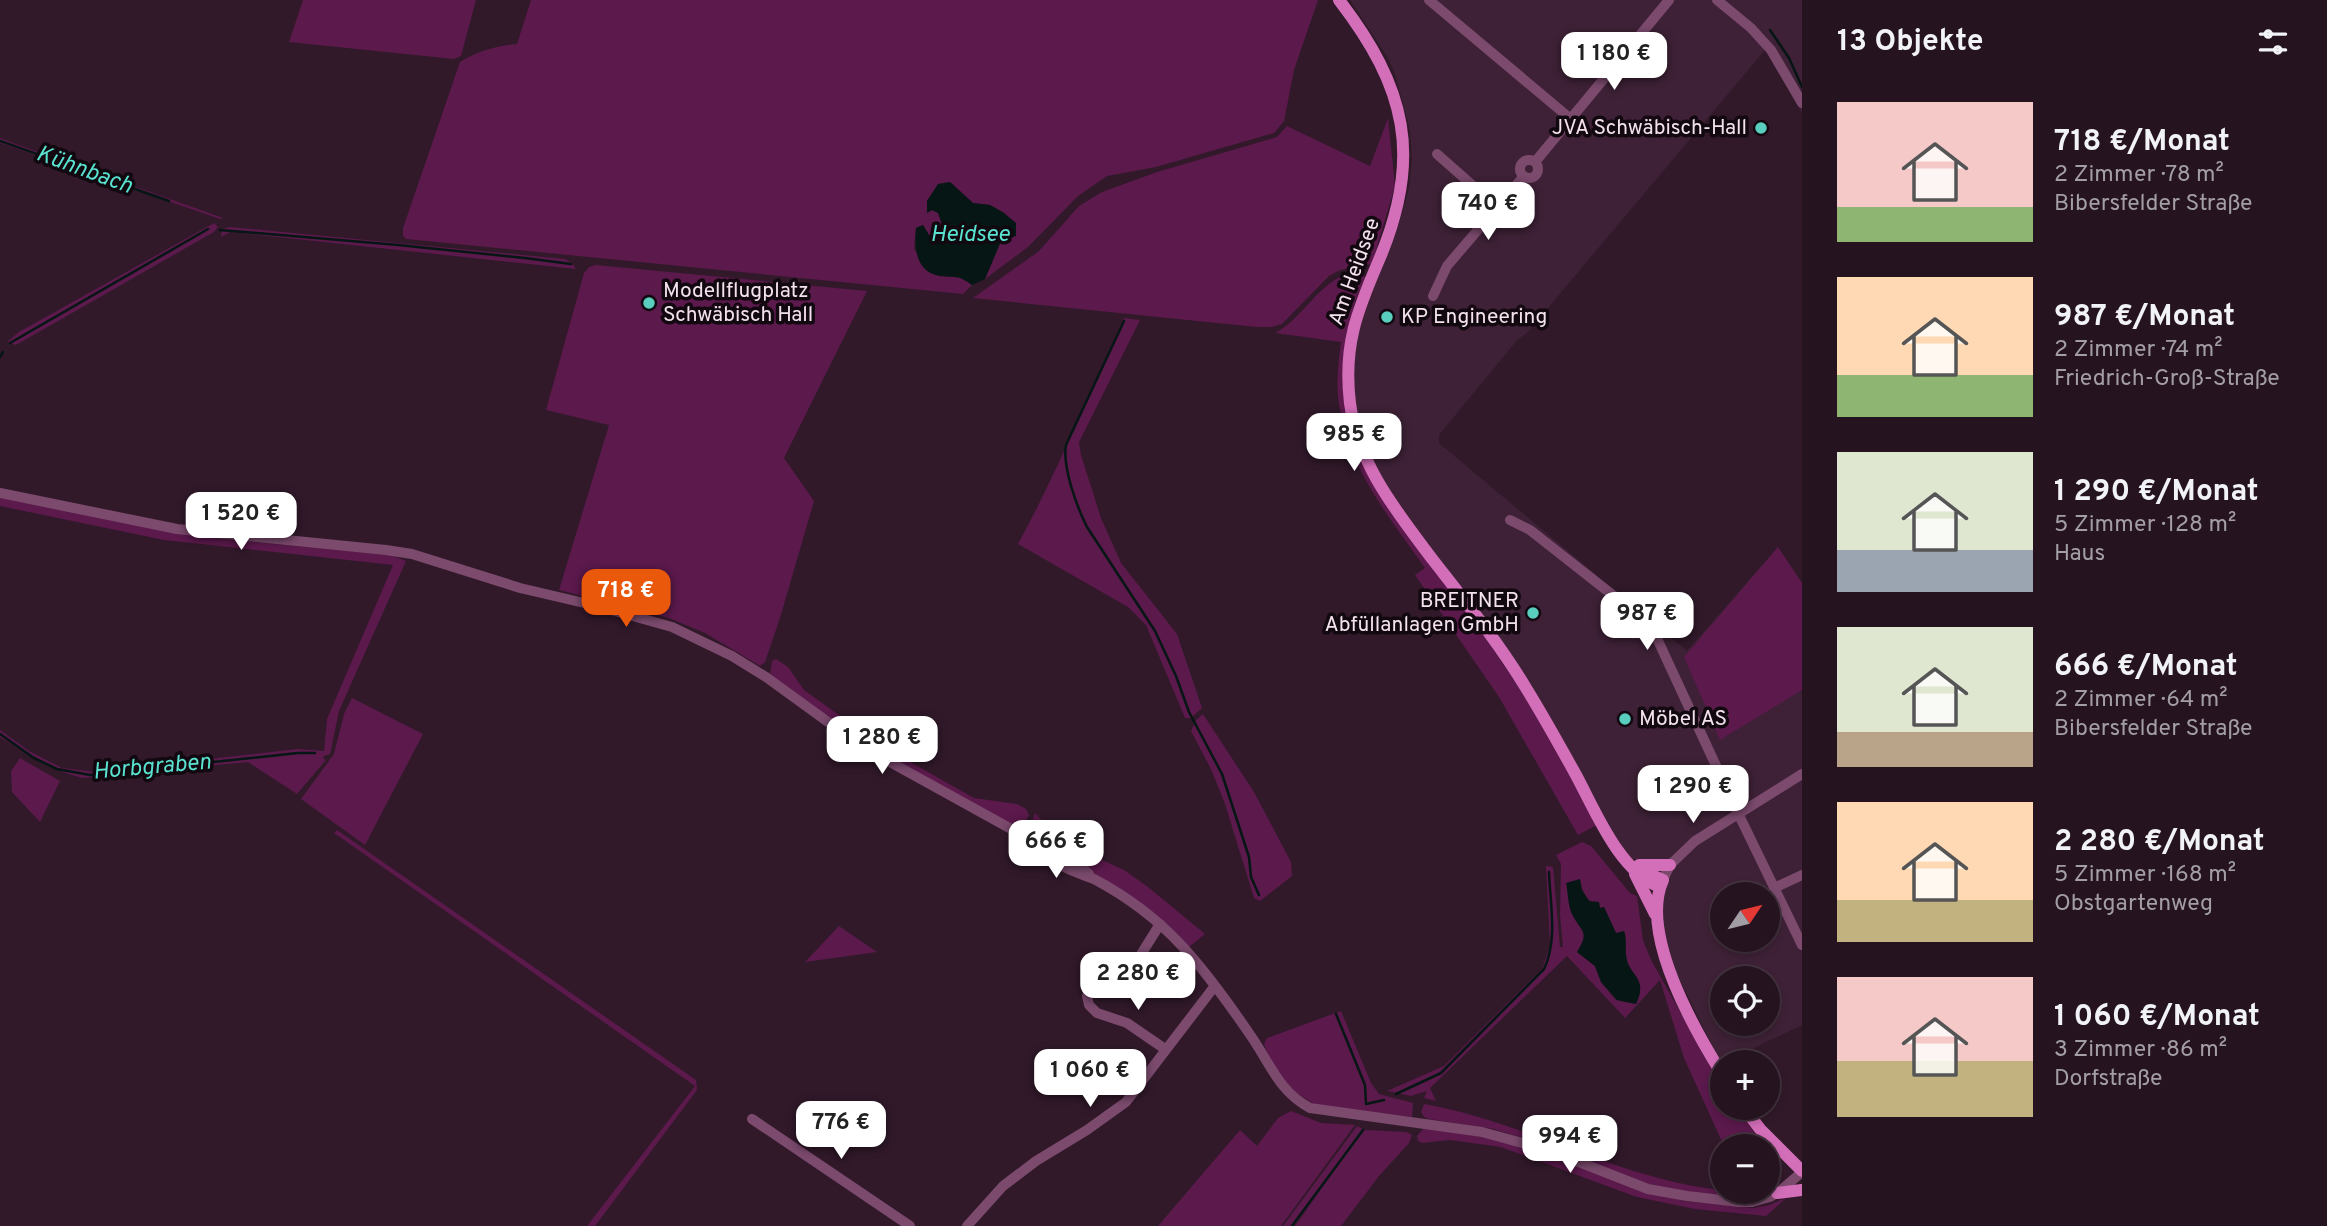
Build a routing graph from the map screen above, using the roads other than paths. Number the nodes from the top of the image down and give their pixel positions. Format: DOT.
graph roads {
  1 [pos="1339,0"];
  2 [pos="1429,0"];
  3 [pos="1669,0"];
  4 [pos="1717,0"];
  5 [pos="1802,103"];
  6 [pos="1572,120"];
  7 [pos="1437,154"];
  8 [pos="1497,207"];
  9 [pos="1433,296"];
  10 [pos="0,493"];
  11 [pos="1510,520"];
  12 [pos="1802,774"];
  13 [pos="1739,815"];
  14 [pos="1670,865"];
  15 [pos="1632,866"];
  16 [pos="1802,875"];
  17 [pos="1771,882"];
  18 [pos="1661,884"];
  19 [pos="1780,885"];
  20 [pos="1780,900"];
  21 [pos="1656,918"];
  22 [pos="1160,924"];
  23 [pos="1802,945"];
  24 [pos="1214,987"];
  25 [pos="1124,988"];
  26 [pos="1087,996"];
  27 [pos="1166,1049"];
  28 [pos="1710,1054"];
  29 [pos="752,1119"];
  30 [pos="1753,1120"];
  31 [pos="1802,1171"];
  32 [pos="1780,1190"];
  33 [pos="1802,1190"];
  34 [pos="1780,1193"];
  35 [pos="1710,1198"];
  36 [pos="910,1226"];
  37 [pos="967,1226"];
  1 -- 15 [label="main road, Am Heidsee"];
  2 -- 6 [label="street"];
  3 -- 6 [label="street"];
  4 -- 5 [label="street"];
  6 -- 8 [label="street"];
  7 -- 8 [label="street"];
  8 -- 9 [label="street"];
  10 -- 22 [label="street"];
  11 -- 13 [label="street"];
  12 -- 13 [label="street"];
  13 -- 14 [label="street"];
  13 -- 17 [label="street"];
  14 -- 15 [label="main road"];
  14 -- 18 [label="street"];
  15 -- 18 [label="main road, Am Heidsee"];
  15 -- 21 [label="main road"];
  16 -- 19 [label="street"];
  18 -- 21 [label="main road"];
  20 -- 23 [label="street"];
  21 -- 28 [label="main road"];
  22 -- 24 [label="street"];
  22 -- 25 [label="street"];
  24 -- 27 [label="street"];
  24 -- 35 [label="street"];
  26 -- 27 [label="street"];
  27 -- 37 [label="street"];
  29 -- 36 [label="street"];
  30 -- 31 [label="main road"];
  31 -- 32 [label="street"];
  33 -- 34 [label="main road"];
}
